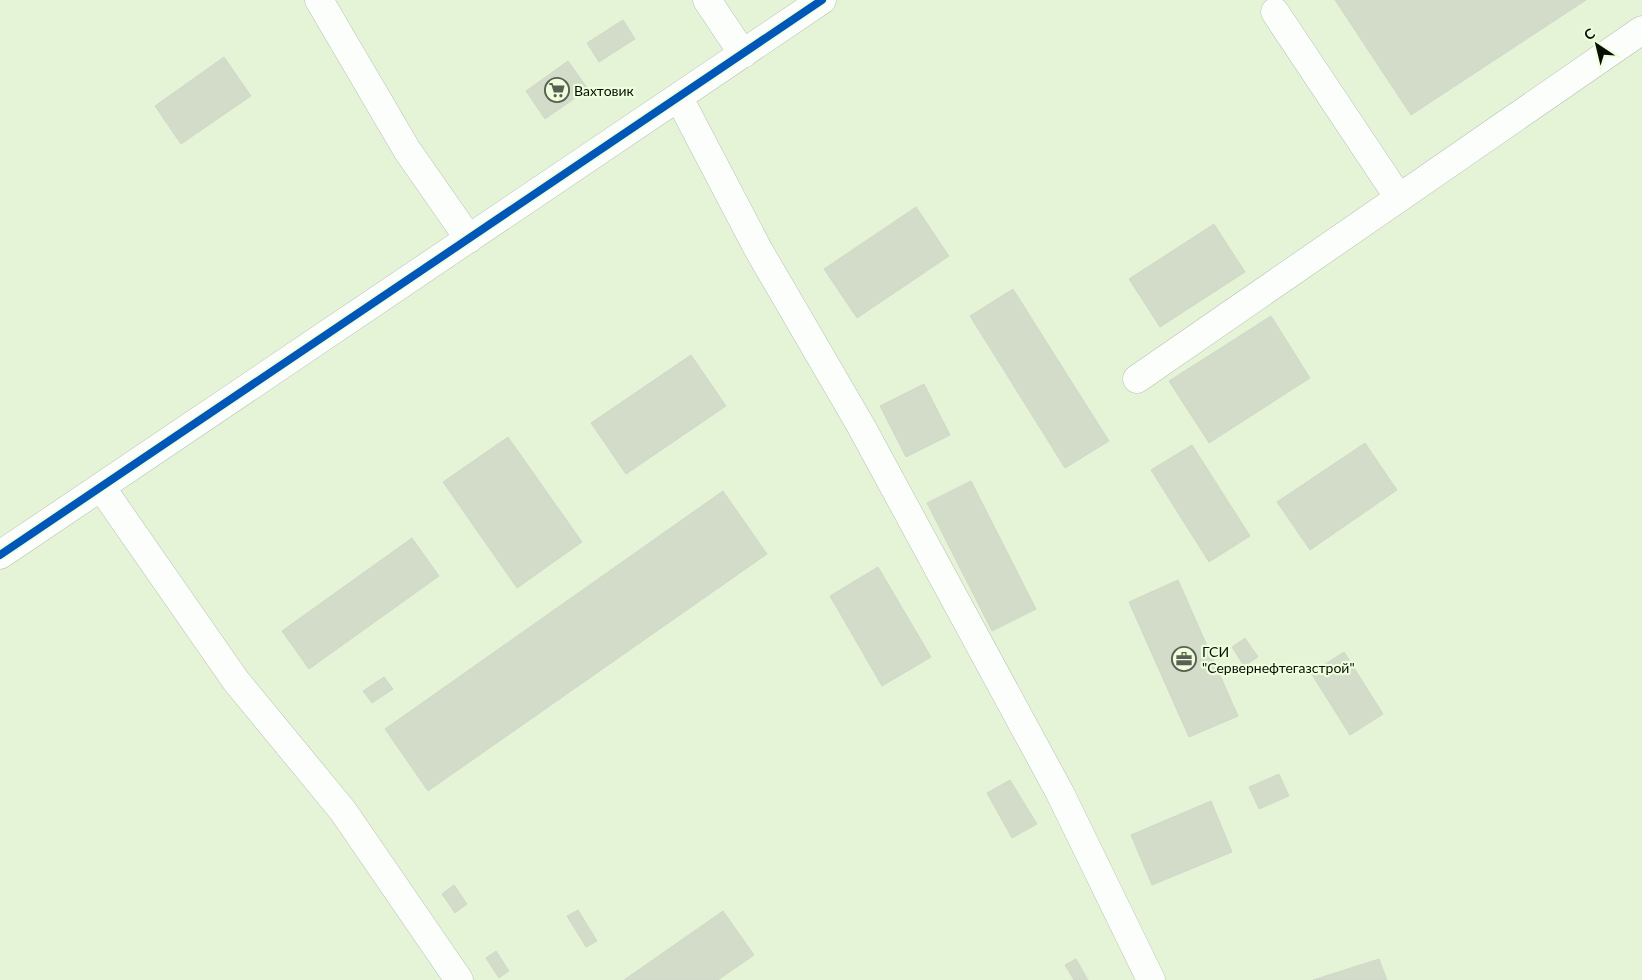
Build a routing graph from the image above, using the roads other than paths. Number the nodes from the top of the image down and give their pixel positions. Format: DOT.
graph roads {
  1 [pos="319,0"];
  2 [pos="706,0"];
  3 [pos="822,0"];
  4 [pos="1275,12"];
  5 [pos="1642,30"];
  6 [pos="743,54"];
  7 [pos="679,98"];
  8 [pos="1399,198"];
  9 [pos="469,239"];
  10 [pos="1137,379"];
  11 [pos="101,487"];
  12 [pos="0,555"];
  13 [pos="459,980"];
  14 [pos="1151,980"];
  1 -- 9 [label="street"];
  2 -- 6 [label="street"];
  3 -- 6 [label="street"];
  4 -- 8 [label="street"];
  5 -- 8 [label="street"];
  6 -- 7 [label="street"];
  7 -- 9 [label="street"];
  7 -- 14 [label="street"];
  8 -- 10 [label="street"];
  9 -- 11 [label="street"];
  11 -- 12 [label="street"];
  11 -- 13 [label="street"];
}
